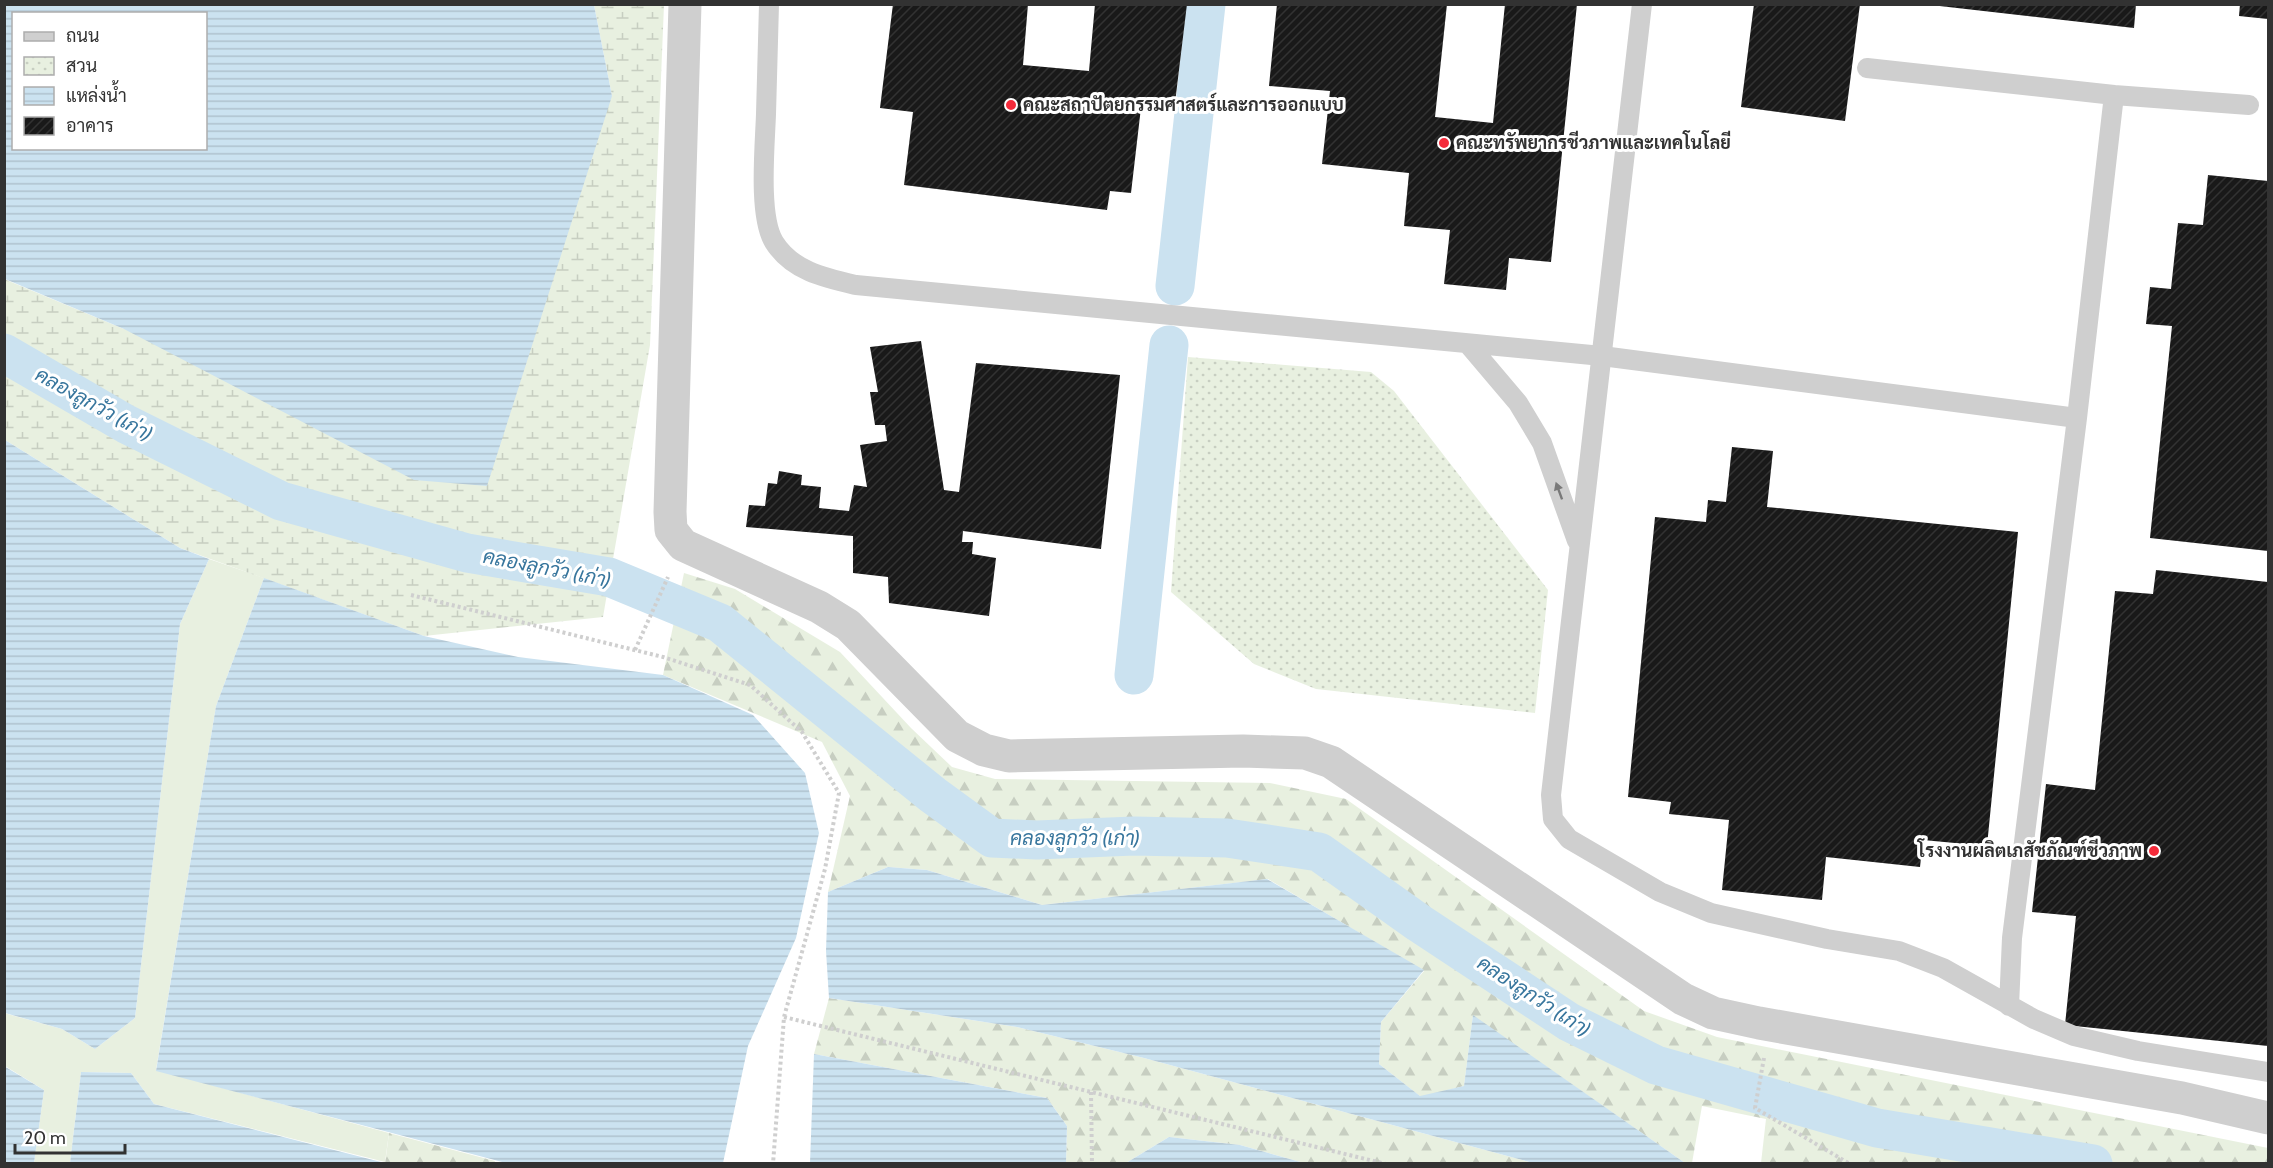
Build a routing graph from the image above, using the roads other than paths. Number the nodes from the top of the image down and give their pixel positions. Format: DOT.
graph roads {
  1 [pos="685,4"];
  2 [pos="769,4"];
  3 [pos="1642,4"];
  4 [pos="1867,68"];
  5 [pos="2114,94"];
  6 [pos="2249,105"];
  7 [pos="1468,344"];
  8 [pos="1602,356"];
  9 [pos="2077,418"];
  10 [pos="1579,546"];
  11 [pos="2009,1006"];
  12 [pos="2268,1072"];
  13 [pos="2268,1118"];
  1 -- 13 [label="street"];
  2 -- 7 [label="lane"];
  3 -- 8 [label="lane"];
  4 -- 5 [label="lane"];
  5 -- 6 [label="lane"];
  5 -- 9 [label="lane"];
  7 -- 8 [label="lane"];
  10 -- 7 [label="lane, one-way"];
  8 -- 9 [label="lane"];
  8 -- 10 [label="lane"];
  9 -- 11 [label="lane"];
  10 -- 11 [label="lane"];
  11 -- 12 [label="lane"];
}
